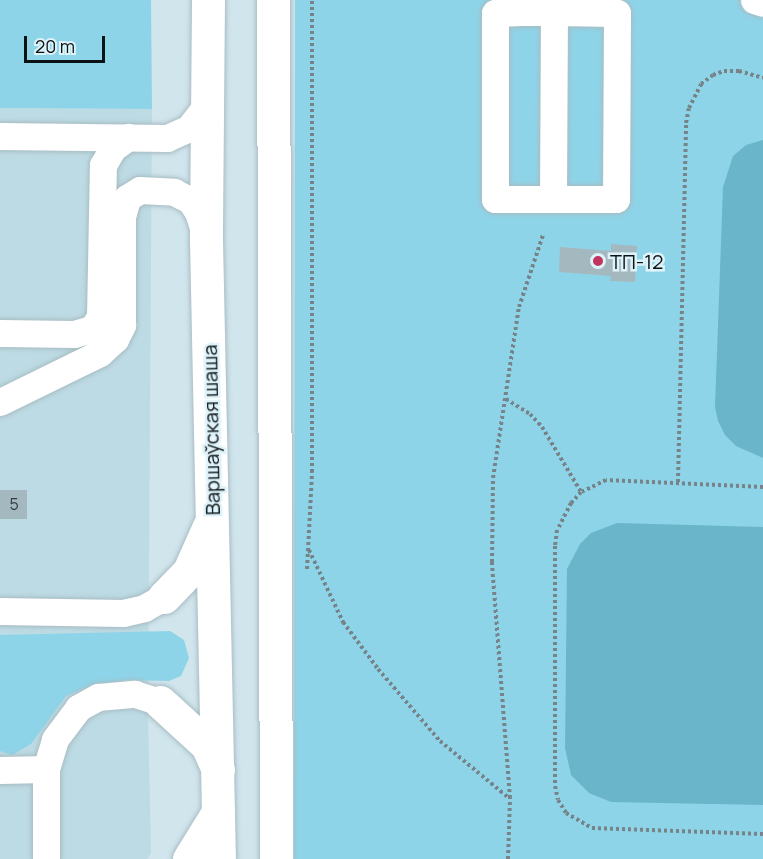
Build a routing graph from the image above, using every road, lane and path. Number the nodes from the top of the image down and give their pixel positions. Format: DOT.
graph roads {
  1 [pos="208,0"];
  2 [pos="273,0"];
  3 [pos="312,0"];
  4 [pos="754,0"];
  5 [pos="763,3"];
  6 [pos="554,6"];
  7 [pos="763,78"];
  8 [pos="207,105"];
  9 [pos="0,136"];
  10 [pos="128,137"];
  11 [pos="553,199"];
  12 [pos="543,235"];
  13 [pos="206,240"];
  14 [pos="0,333"];
  15 [pos="506,399"];
  16 [pos="0,402"];
  17 [pos="678,482"];
  18 [pos="763,487"];
  19 [pos="580,492"];
  20 [pos="213,515"];
  21 [pos="309,549"];
  22 [pos="307,571"];
  23 [pos="164,597"];
  24 [pos="0,611"];
  25 [pos="160,702"];
  26 [pos="46,769"];
  27 [pos="0,770"];
  28 [pos="219,772"];
  29 [pos="510,798"];
  30 [pos="218,812"];
  31 [pos="763,834"];
  32 [pos="46,859"];
  33 [pos="189,859"];
  34 [pos="219,859"];
  35 [pos="276,859"];
  36 [pos="508,859"];
  1 -- 8 [label="highway, Варшаўская шаша"];
  2 -- 35 [label="highway"];
  3 -- 21 [label="path"];
  4 -- 5 [label="lane"];
  6 -- 11 [label="lane"];
  6 -- 11 [label="lane"];
  6 -- 11 [label="lane"];
  7 -- 17 [label="path"];
  8 -- 10 [label="lane"];
  8 -- 13 [label="highway, Варшаўская шаша"];
  9 -- 10 [label="lane"];
  10 -- 14 [label="lane"];
  12 -- 15 [label="path"];
  13 -- 16 [label="lane"];
  13 -- 20 [label="highway, Варшаўская шаша"];
  15 -- 19 [label="path"];
  15 -- 29 [label="path"];
  17 -- 18 [label="path"];
  17 -- 19 [label="path"];
  19 -- 31 [label="path"];
  20 -- 23 [label="highway"];
  20 -- 28 [label="highway, Варшаўская шаша"];
  21 -- 22 [label="path"];
  21 -- 29 [label="path"];
  23 -- 24 [label="lane"];
  25 -- 26 [label="lane"];
  25 -- 28 [label="highway"];
  26 -- 27 [label="lane"];
  26 -- 32 [label="lane"];
  28 -- 30 [label="highway, Варшаўская шаша"];
  29 -- 36 [label="path"];
  30 -- 33 [label="highway"];
  30 -- 34 [label="highway, Варшаўская шаша"];
}
